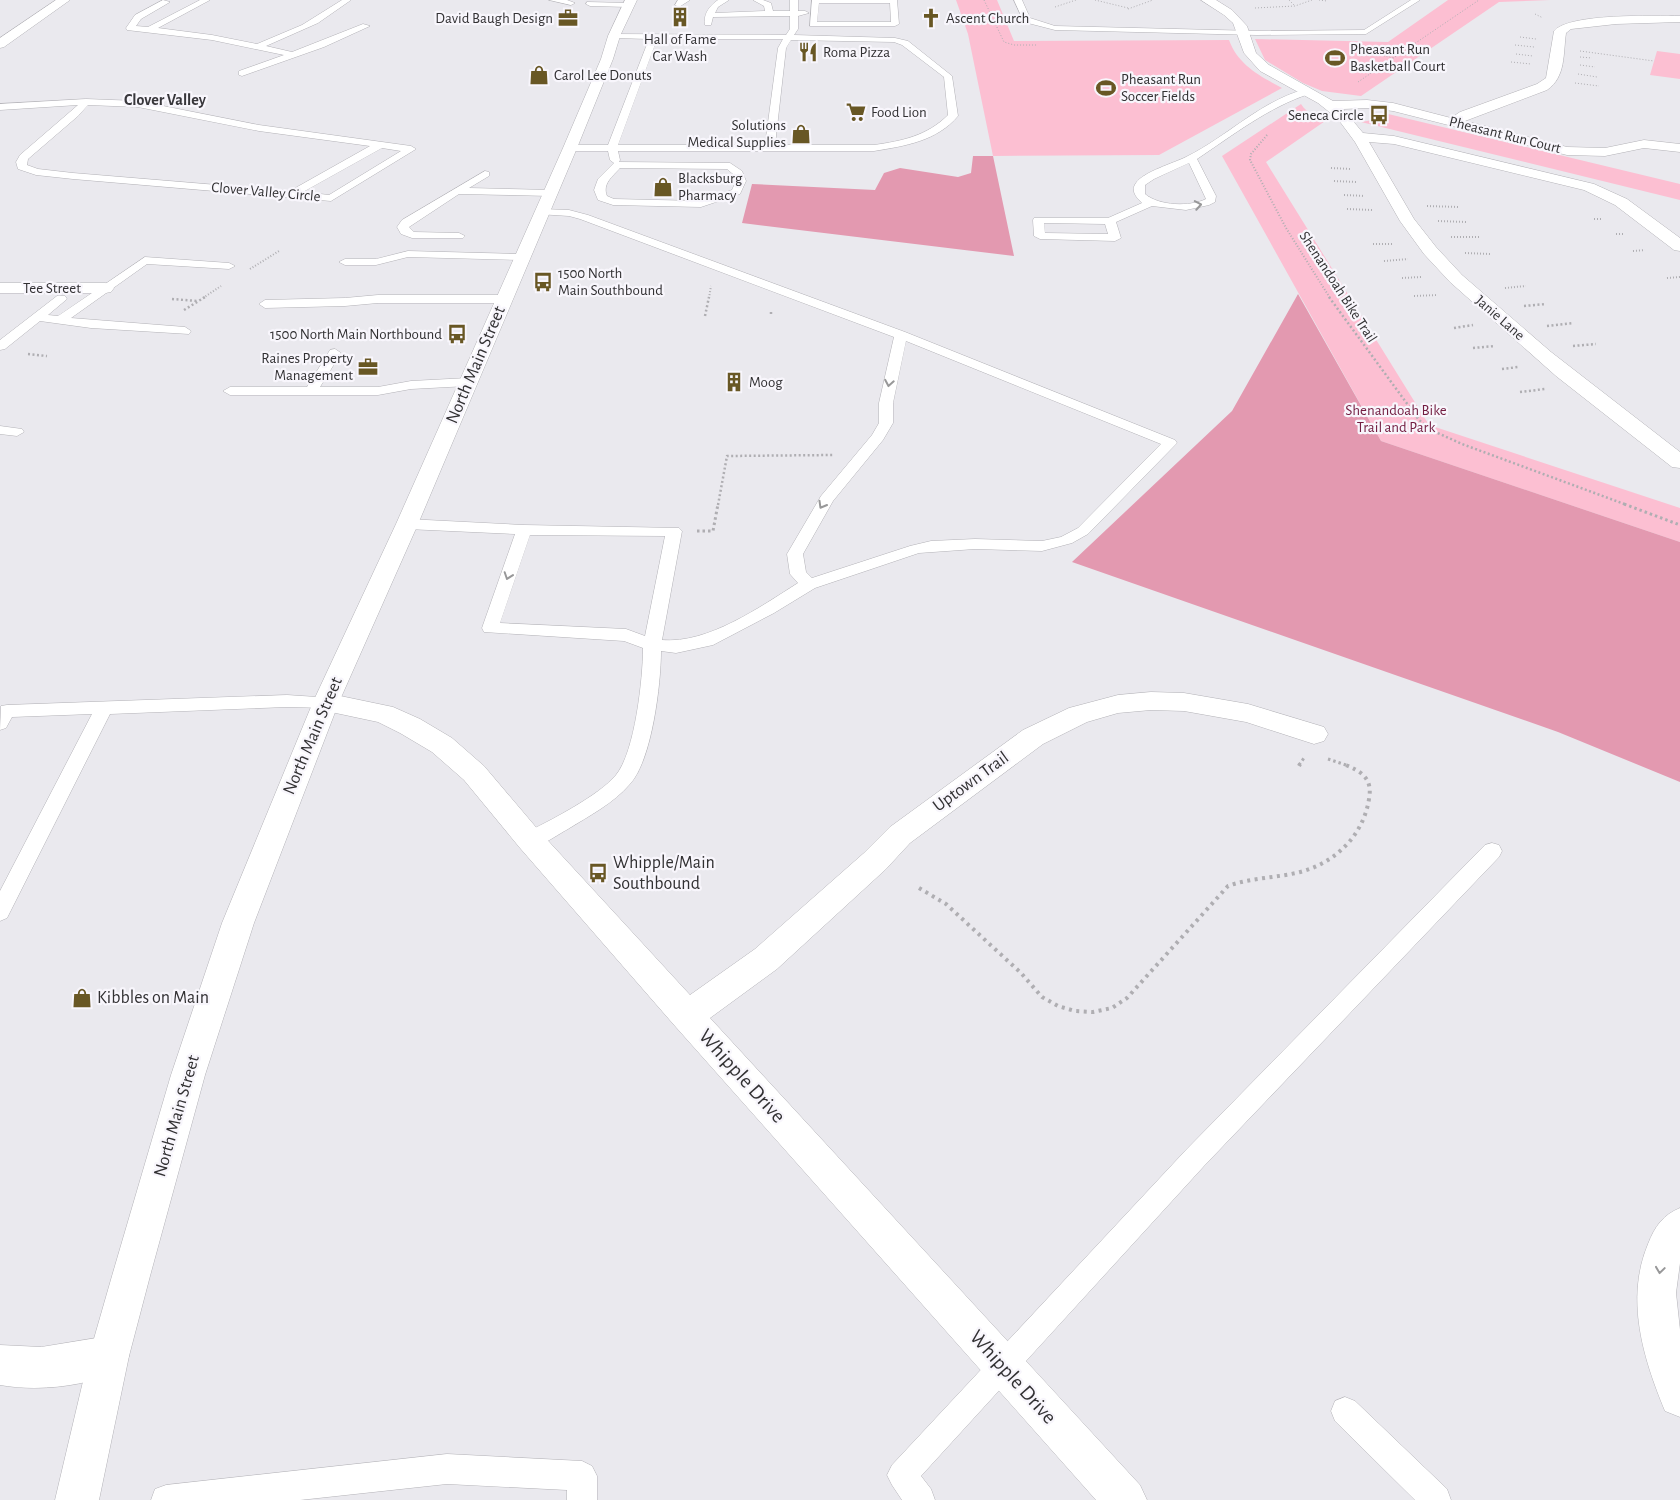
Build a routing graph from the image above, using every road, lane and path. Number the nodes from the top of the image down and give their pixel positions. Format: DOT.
graph roads {
  1 [pos="64,0"];
  2 [pos="206,0"];
  3 [pos="347,0"];
  4 [pos="553,0"];
  5 [pos="686,0"];
  6 [pos="725,0"];
  7 [pos="757,0"];
  8 [pos="794,0"];
  9 [pos="1018,0"];
  10 [pos="1095,0"];
  11 [pos="1114,0"];
  12 [pos="1207,0"];
  13 [pos="1289,0"];
  14 [pos="1312,0"];
  15 [pos="1319,0"];
  16 [pos="1416,0"];
  17 [pos="1479,0"];
  18 [pos="1327,1"];
  19 [pos="166,2"];
  20 [pos="630,2"];
  21 [pos="571,3"];
  22 [pos="1106,3"];
  23 [pos="590,4"];
  24 [pos="679,5"];
  25 [pos="1295,6"];
  26 [pos="1257,8"];
  27 [pos="1130,9"];
  28 [pos="814,13"];
  29 [pos="769,14"];
  30 [pos="794,14"];
  31 [pos="1535,14"];
  32 [pos="708,15"];
  33 [pos="1680,19"];
  34 [pos="1545,20"];
  35 [pos="366,26"];
  36 [pos="671,27"];
  37 [pos="150,29"];
  38 [pos="1538,32"];
  39 [pos="1243,33"];
  40 [pos="614,36"];
  41 [pos="654,36"];
  42 [pos="706,36"];
  43 [pos="790,37"];
  44 [pos="1520,37"];
  45 [pos="0,44"];
  46 [pos="1515,45"];
  47 [pos="258,46"];
  48 [pos="1535,47"];
  49 [pos="1578,51"];
  50 [pos="1516,54"];
  51 [pos="292,55"];
  52 [pos="1533,56"];
  53 [pos="1578,56"];
  54 [pos="1592,58"];
  55 [pos="1654,61"];
  56 [pos="1511,62"];
  57 [pos="1577,65"];
  58 [pos="1595,67"];
  59 [pos="1530,70"];
  60 [pos="242,73"];
  61 [pos="1576,74"];
  62 [pos="1597,76"];
  63 [pos="1575,83"];
  64 [pos="1599,86"];
  65 [pos="1306,92"];
  66 [pos="86,102"];
  67 [pos="1328,103"];
  68 [pos="0,107"];
  69 [pos="1454,122"];
  70 [pos="1273,130"];
  71 [pos="1360,137"];
  72 [pos="380,145"];
  73 [pos="570,148"];
  74 [pos="612,148"];
  75 [pos="735,148"];
  76 [pos="770,148"];
  77 [pos="1680,148"];
  78 [pos="1192,158"];
  79 [pos="617,166"];
  80 [pos="730,166"];
  81 [pos="1331,168"];
  82 [pos="1351,169"];
  83 [pos="485,174"];
  84 [pos="1334,181"];
  85 [pos="1358,182"];
  86 [pos="457,191"];
  87 [pos="550,193"];
  88 [pos="293,194"];
  89 [pos="1344,195"];
  90 [pos="1364,196"];
  91 [pos="1150,202"];
  92 [pos="1458,207"];
  93 [pos="1347,209"];
  94 [pos="1372,210"];
  95 [pos="542,212"];
  96 [pos="1430,213"];
  97 [pos="1110,221"];
  98 [pos="1466,222"];
  99 [pos="1439,226"];
  100 [pos="459,236"];
  101 [pos="1481,237"];
  102 [pos="1448,238"];
  103 [pos="1373,244"];
  104 [pos="1394,244"];
  105 [pos="1680,246"];
  106 [pos="1490,254"];
  107 [pos="522,257"];
  108 [pos="1408,259"];
  109 [pos="1468,260"];
  110 [pos="1384,261"];
  111 [pos="345,262"];
  112 [pos="229,266"];
  113 [pos="1425,277"];
  114 [pos="1680,277"];
  115 [pos="1402,278"];
  116 [pos="1667,278"];
  117 [pos="712,283"];
  118 [pos="1526,286"];
  119 [pos="0,288"];
  120 [pos="105,288"];
  121 [pos="1498,289"];
  122 [pos="1441,295"];
  123 [pos="1414,296"];
  124 [pos="60,299"];
  125 [pos="172,299"];
  126 [pos="504,299"];
  127 [pos="196,301"];
  128 [pos="265,304"];
  129 [pos="1546,304"];
  130 [pos="771,312"];
  131 [pos="1524,312"];
  132 [pos="705,316"];
  133 [pos="771,316"];
  134 [pos="38,317"];
  135 [pos="60,320"];
  136 [pos="1574,324"];
  137 [pos="1473,325"];
  138 [pos="1454,328"];
  139 [pos="185,331"];
  140 [pos="1549,332"];
  141 [pos="901,336"];
  142 [pos="1596,344"];
  143 [pos="0,346"];
  144 [pos="1498,346"];
  145 [pos="1473,348"];
  146 [pos="1574,352"];
  147 [pos="335,353"];
  148 [pos="22,354"];
  149 [pos="47,356"];
  150 [pos="1522,367"];
  151 [pos="1502,369"];
  152 [pos="468,382"];
  153 [pos="1548,389"];
  154 [pos="230,391"];
  155 [pos="311,392"];
  156 [pos="1520,392"];
  157 [pos="0,430"];
  158 [pos="17,432"];
  159 [pos="839,455"];
  160 [pos="1680,462"];
  161 [pos="408,524"];
  162 [pos="1680,526"];
  163 [pos="524,530"];
  164 [pos="713,531"];
  165 [pos="809,584"];
  166 [pos="652,645"];
  167 [pos="326,702"];
  168 [pos="104,708"];
  169 [pos="0,723"];
  170 [pos="1319,746"];
  171 [pos="530,840"];
  172 [pos="1492,851"];
  173 [pos="919,888"];
  174 [pos="0,912"];
  175 [pos="687,1016"];
  176 [pos="1680,1227"];
  177 [pos="109,1356"];
  178 [pos="0,1365"];
  179 [pos="1003,1366"];
  180 [pos="1680,1396"];
  181 [pos="1345,1412"];
  182 [pos="77,1500"];
  183 [pos="166,1500"];
  184 [pos="582,1500"];
  185 [pos="920,1500"];
  186 [pos="1125,1500"];
  187 [pos="1436,1500"];
  1 -- 45 [label="street"];
  2 -- 37 [label="lane"];
  3 -- 47 [label="lane"];
  4 -- 21 [label="lane"];
  5 -- 24 [label="lane"];
  6 -- 32 [label="lane"];
  7 -- 29 [label="lane"];
  8 -- 30 [label="lane"];
  9 -- 39 [label="lane"];
  10 -- 22 [label="path"];
  11 -- 22 [label="path"];
  12 -- 39 [label="street"];
  13 -- 25 [label="path"];
  14 -- 25 [label="path"];
  15 -- 18 [label="path"];
  16 -- 39 [label="lane"];
  17 -- 67 [label="path"];
  19 -- 37 [label="lane"];
  20 -- 23 [label="lane"];
  20 -- 40 [label="street, North Main Street"];
  22 -- 27 [label="path"];
  25 -- 26 [label="path"];
  28 -- 28 [label="lane"];
  28 -- 30 [label="lane"];
  29 -- 30 [label="lane"];
  29 -- 32 [label="lane"];
  30 -- 43 [label="lane"];
  31 -- 34 [label="path"];
  32 -- 42 [label="lane"];
  33 -- 69 [label="street"];
  35 -- 51 [label="lane"];
  36 -- 42 [label="lane"];
  37 -- 47 [label="lane"];
  38 -- 44 [label="path"];
  39 -- 65 [label="street"];
  40 -- 41 [label="lane"];
  40 -- 73 [label="street, North Main Street"];
  41 -- 42 [label="lane"];
  41 -- 74 [label="lane"];
  42 -- 43 [label="lane"];
  43 -- 76 [label="lane"];
  43 -- 76 [label="lane"];
  46 -- 48 [label="path"];
  47 -- 51 [label="lane"];
  49 -- 55 [label="path"];
  50 -- 52 [label="path"];
  51 -- 60 [label="lane"];
  53 -- 54 [label="path"];
  56 -- 59 [label="path"];
  57 -- 58 [label="path"];
  61 -- 62 [label="path"];
  63 -- 64 [label="path"];
  65 -- 67 [label="street"];
  65 -- 78 [label="lane"];
  66 -- 68 [label="lane, Clover Valley Circle"];
  66 -- 72 [label="lane, Clover Valley Circle"];
  66 -- 88 [label="lane, Clover Valley Circle"];
  67 -- 69 [label="street, Pheasant Run Court"];
  67 -- 71 [label="street, Janie Lane"];
  69 -- 77 [label="street, Pheasant Run Court"];
  70 -- 162 [label="path, Shenandoah Bike Trail"];
  71 -- 105 [label="street"];
  71 -- 160 [label="street, Janie Lane"];
  72 -- 88 [label="lane"];
  72 -- 88 [label="lane, Clover Valley Circle"];
  73 -- 74 [label="lane"];
  73 -- 87 [label="street, North Main Street"];
  74 -- 75 [label="lane"];
  74 -- 79 [label="lane"];
  75 -- 76 [label="lane"];
  75 -- 80 [label="lane"];
  78 -- 91 [label="lane"];
  91 -- 78 [label="lane, one-way"];
  79 -- 80 [label="lane"];
  79 -- 80 [label="lane"];
  81 -- 82 [label="path"];
  83 -- 86 [label="lane"];
  84 -- 85 [label="path"];
  86 -- 87 [label="lane"];
  86 -- 100 [label="lane"];
  87 -- 95 [label="street, North Main Street"];
  89 -- 90 [label="path"];
  91 -- 97 [label="lane"];
  92 -- 96 [label="path"];
  93 -- 94 [label="path"];
  95 -- 107 [label="street, North Main Street"];
  95 -- 141 [label="lane"];
  97 -- 97 [label="lane"];
  98 -- 99 [label="path"];
  101 -- 102 [label="path"];
  103 -- 104 [label="path"];
  106 -- 109 [label="path"];
  107 -- 111 [label="lane"];
  107 -- 126 [label="street, North Main Street"];
  108 -- 110 [label="path"];
  112 -- 120 [label="lane"];
  113 -- 115 [label="path"];
  114 -- 116 [label="path"];
  117 -- 132 [label="path"];
  118 -- 121 [label="path"];
  119 -- 120 [label="street, Tee Street"];
  120 -- 135 [label="lane"];
  122 -- 123 [label="path"];
  124 -- 134 [label="lane"];
  125 -- 127 [label="path"];
  126 -- 128 [label="lane"];
  126 -- 152 [label="street, North Main Street"];
  129 -- 131 [label="path"];
  130 -- 133 [label="path"];
  134 -- 135 [label="lane"];
  134 -- 143 [label="lane"];
  135 -- 139 [label="lane"];
  136 -- 140 [label="path"];
  137 -- 138 [label="path"];
  141 -- 165 [label="lane, one-way"];
  141 -- 165 [label="lane"];
  142 -- 146 [label="path"];
  144 -- 145 [label="path"];
  147 -- 155 [label="lane"];
  148 -- 149 [label="path"];
  150 -- 151 [label="path"];
  152 -- 155 [label="lane"];
  152 -- 161 [label="street, North Main Street"];
  153 -- 156 [label="path"];
  154 -- 155 [label="lane"];
  157 -- 158 [label="lane"];
  159 -- 164 [label="path"];
  161 -- 163 [label="lane"];
  161 -- 167 [label="street, North Main Street"];
  163 -- 166 [label="lane"];
  163 -- 166 [label="lane, one-way"];
  165 -- 166 [label="lane"];
  166 -- 171 [label="lane"];
  167 -- 168 [label="lane"];
  167 -- 171 [label="street, Whipple Drive"];
  167 -- 177 [label="street, North Main Street"];
  168 -- 169 [label="lane"];
  168 -- 174 [label="lane"];
  170 -- 173 [label="path"];
  170 -- 175 [label="street, Uptown Trail"];
  171 -- 175 [label="street, Whipple Drive"];
  172 -- 179 [label="lane"];
  175 -- 179 [label="street, Whipple Drive"];
  176 -- 180 [label="street, one-way"];
  177 -- 178 [label="street"];
  177 -- 182 [label="street, North Main Street"];
  179 -- 185 [label="lane"];
  179 -- 186 [label="street, Whipple Drive"];
  181 -- 187 [label="lane"];
  183 -- 184 [label="lane"];
}
